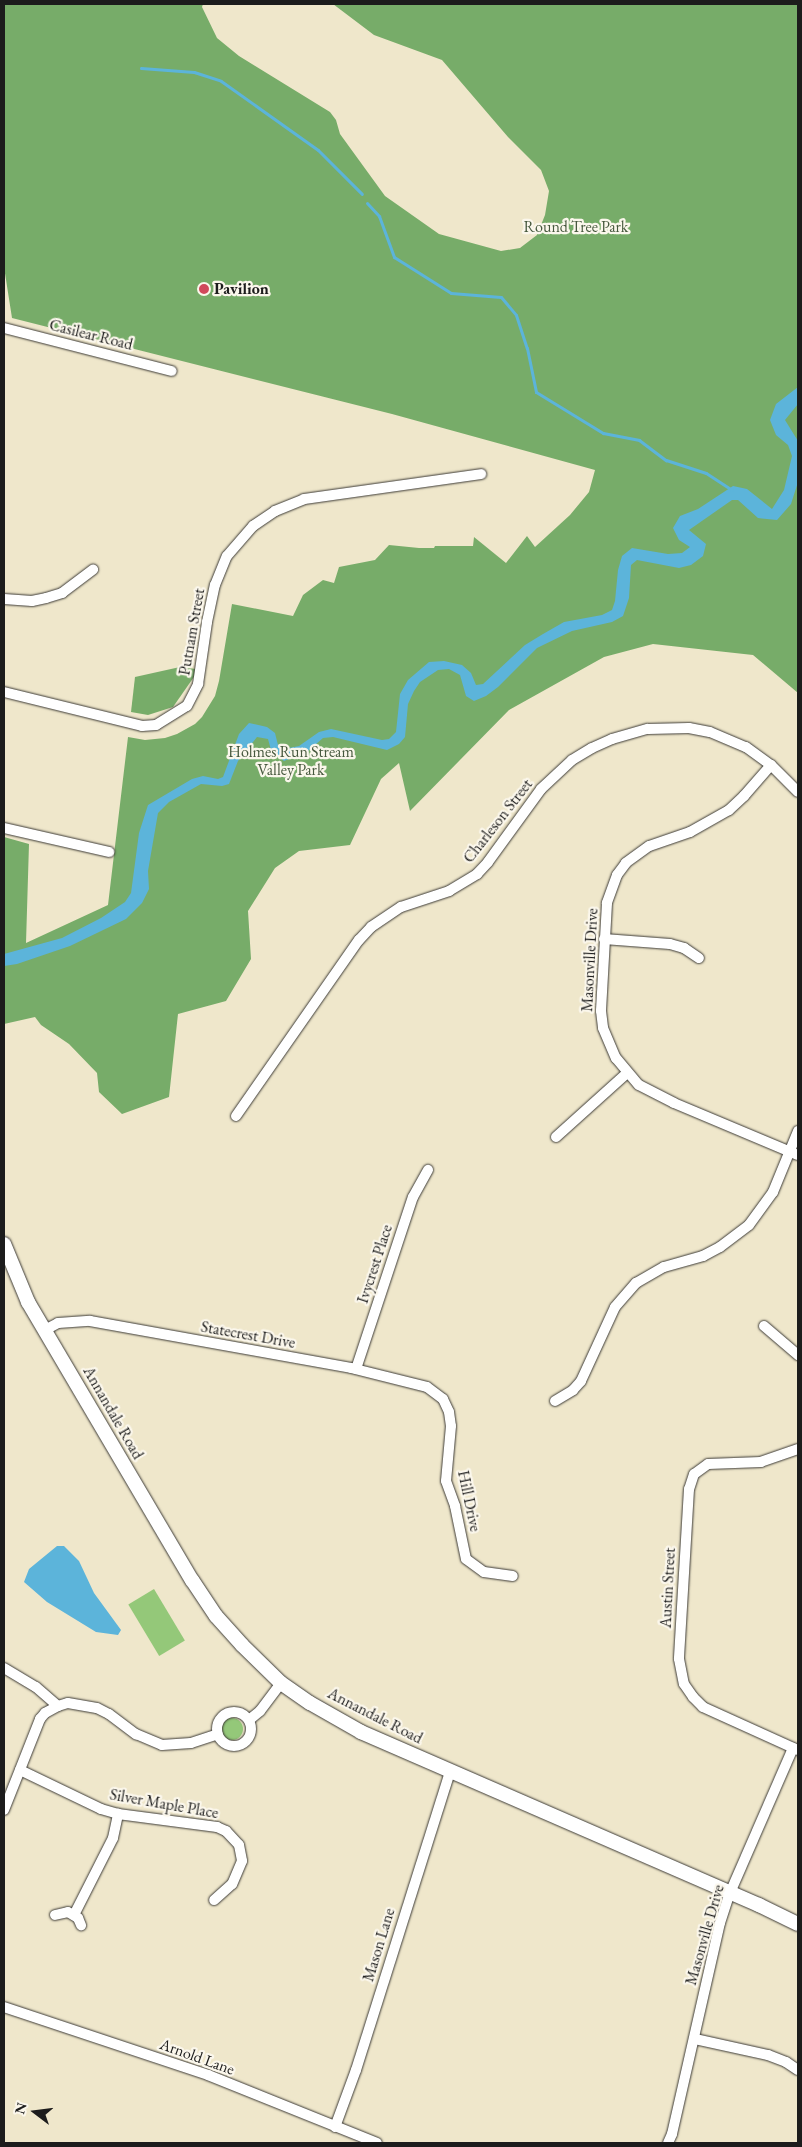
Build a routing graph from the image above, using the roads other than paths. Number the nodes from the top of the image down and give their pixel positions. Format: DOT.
graph roads {
  1 [pos="4,328"];
  2 [pos="172,371"];
  3 [pos="481,474"];
  4 [pos="93,570"];
  5 [pos="4,599"];
  6 [pos="4,692"];
  7 [pos="770,765"];
  8 [pos="798,792"];
  9 [pos="4,828"];
  10 [pos="109,852"];
  11 [pos="604,939"];
  12 [pos="699,958"];
  13 [pos="627,1073"];
  14 [pos="236,1116"];
  15 [pos="798,1131"];
  16 [pos="556,1137"];
  17 [pos="794,1154"];
  18 [pos="428,1170"];
  19 [pos="4,1244"];
  20 [pos="764,1326"];
  21 [pos="45,1330"];
  22 [pos="798,1355"];
  23 [pos="356,1369"];
  24 [pos="443,1399"];
  25 [pos="554,1401"];
  26 [pos="798,1449"];
  27 [pos="513,1576"];
  28 [pos="4,1668"];
  29 [pos="281,1683"];
  30 [pos="58,1706"];
  31 [pos="249,1720"];
  32 [pos="218,1734"];
  33 [pos="796,1749"];
  34 [pos="20,1770"];
  35 [pos="450,1771"];
  36 [pos="4,1810"];
  37 [pos="118,1814"];
  38 [pos="730,1893"];
  39 [pos="214,1900"];
  40 [pos="54,1915"];
  41 [pos="74,1915"];
  42 [pos="798,1924"];
  43 [pos="81,1925"];
  44 [pos="4,2007"];
  45 [pos="695,2039"];
  46 [pos="798,2070"];
  47 [pos="335,2126"];
  48 [pos="377,2143"];
  49 [pos="668,2143"];
  1 -- 2 [label="street, Casilear Road"];
  3 -- 6 [label="street, Putnam Street"];
  4 -- 5 [label="street"];
  7 -- 8 [label="street, Charleson Street"];
  7 -- 11 [label="street, Masonville Drive"];
  7 -- 14 [label="street, Charleson Street"];
  9 -- 10 [label="street"];
  11 -- 12 [label="street"];
  11 -- 13 [label="street, Masonville Drive"];
  13 -- 16 [label="street"];
  13 -- 17 [label="street, Masonville Drive"];
  15 -- 17 [label="street"];
  17 -- 25 [label="street"];
  18 -- 23 [label="street, Ivycrest Place"];
  19 -- 21 [label="main road, Annandale Road"];
  20 -- 22 [label="street"];
  21 -- 23 [label="street, Statecrest Drive"];
  21 -- 29 [label="main road, Annandale Road"];
  23 -- 24 [label="street, Statecrest Drive"];
  24 -- 27 [label="street, Hill Drive"];
  26 -- 33 [label="street, Austin Street"];
  28 -- 30 [label="street"];
  29 -- 31 [label="street"];
  29 -- 35 [label="main road, Annandale Road"];
  30 -- 32 [label="street"];
  30 -- 34 [label="street"];
  31 -- 32 [label="street"];
  31 -- 32 [label="street"];
  33 -- 38 [label="street, Masonville Drive"];
  34 -- 36 [label="street"];
  34 -- 37 [label="street, Silver Maple Place"];
  35 -- 38 [label="main road, Annandale Road"];
  35 -- 47 [label="street, Mason Lane"];
  37 -- 39 [label="street, Silver Maple Place"];
  37 -- 41 [label="street"];
  38 -- 42 [label="main road, Annandale Road"];
  38 -- 45 [label="street, Masonville Drive"];
  40 -- 41 [label="street"];
  41 -- 43 [label="street"];
  44 -- 47 [label="street, Arnold Lane"];
  45 -- 46 [label="street"];
  45 -- 49 [label="street, Masonville Drive"];
  47 -- 48 [label="street, Arnold Lane"];
}
